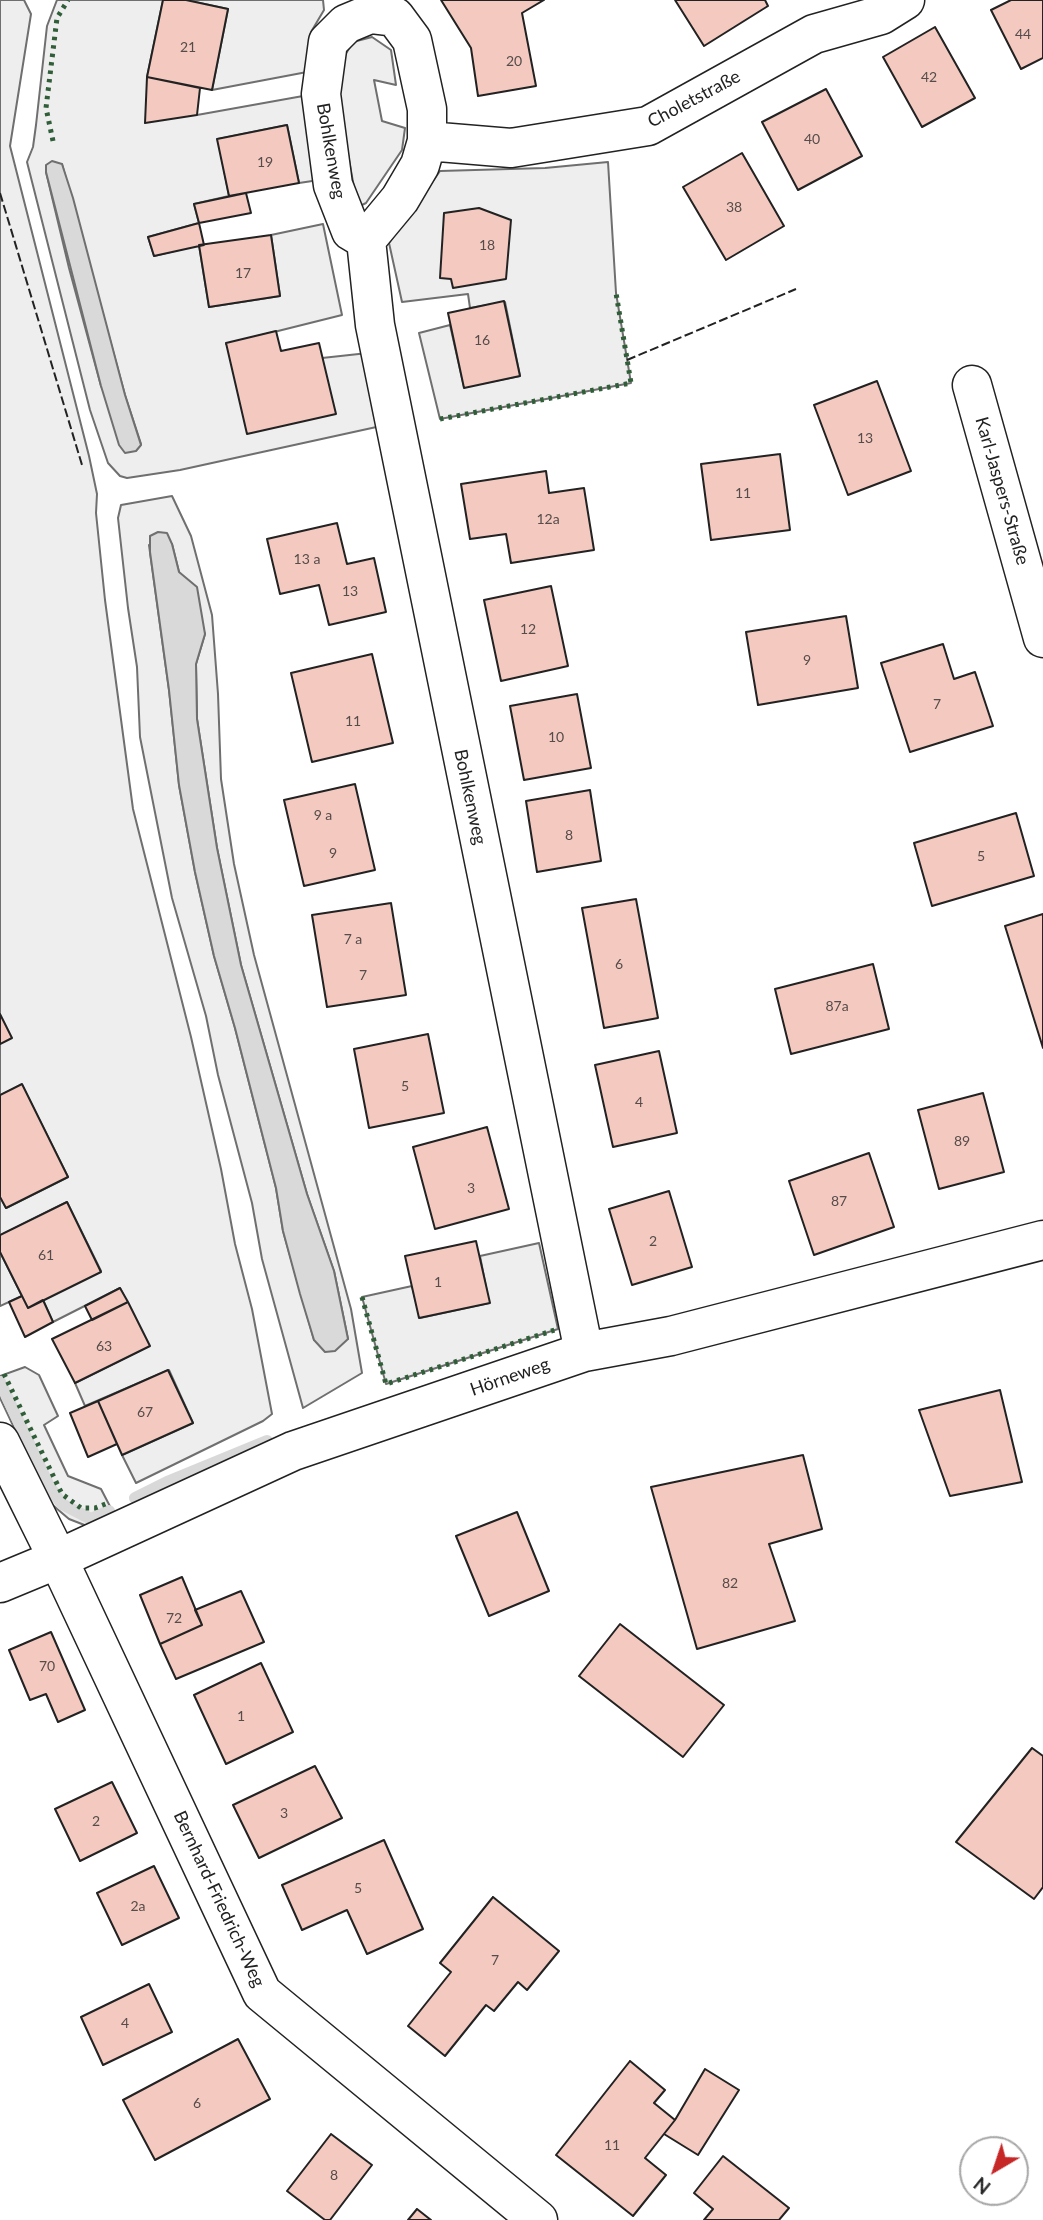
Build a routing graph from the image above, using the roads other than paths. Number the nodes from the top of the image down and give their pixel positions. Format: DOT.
graph roads {
  1 [pos="905,0"];
  2 [pos="427,141"];
  3 [pos="366,240"];
  4 [pos="972,385"];
  5 [pos="1043,638"];
  6 [pos="1043,1240"];
  7 [pos="584,1352"];
  8 [pos="0,1442"];
  9 [pos="58,1559"];
  10 [pos="0,1583"];
  11 [pos="538,2220"];
  1 -- 2 [label="street, Choletstraße"];
  2 -- 3 [label="street, Bohlkenweg"];
  2 -- 3 [label="street, Bohlkenweg"];
  3 -- 7 [label="street, Bohlkenweg"];
  4 -- 5 [label="street, Karl-Jaspers-Straße"];
  6 -- 7 [label="street, Hörneweg"];
  7 -- 9 [label="street, Hörneweg"];
  8 -- 9 [label="street, Bernhard-Friedrich-Weg"];
  9 -- 10 [label="street, Hörneweg"];
  9 -- 11 [label="street, Bernhard-Friedrich-Weg"];
}
